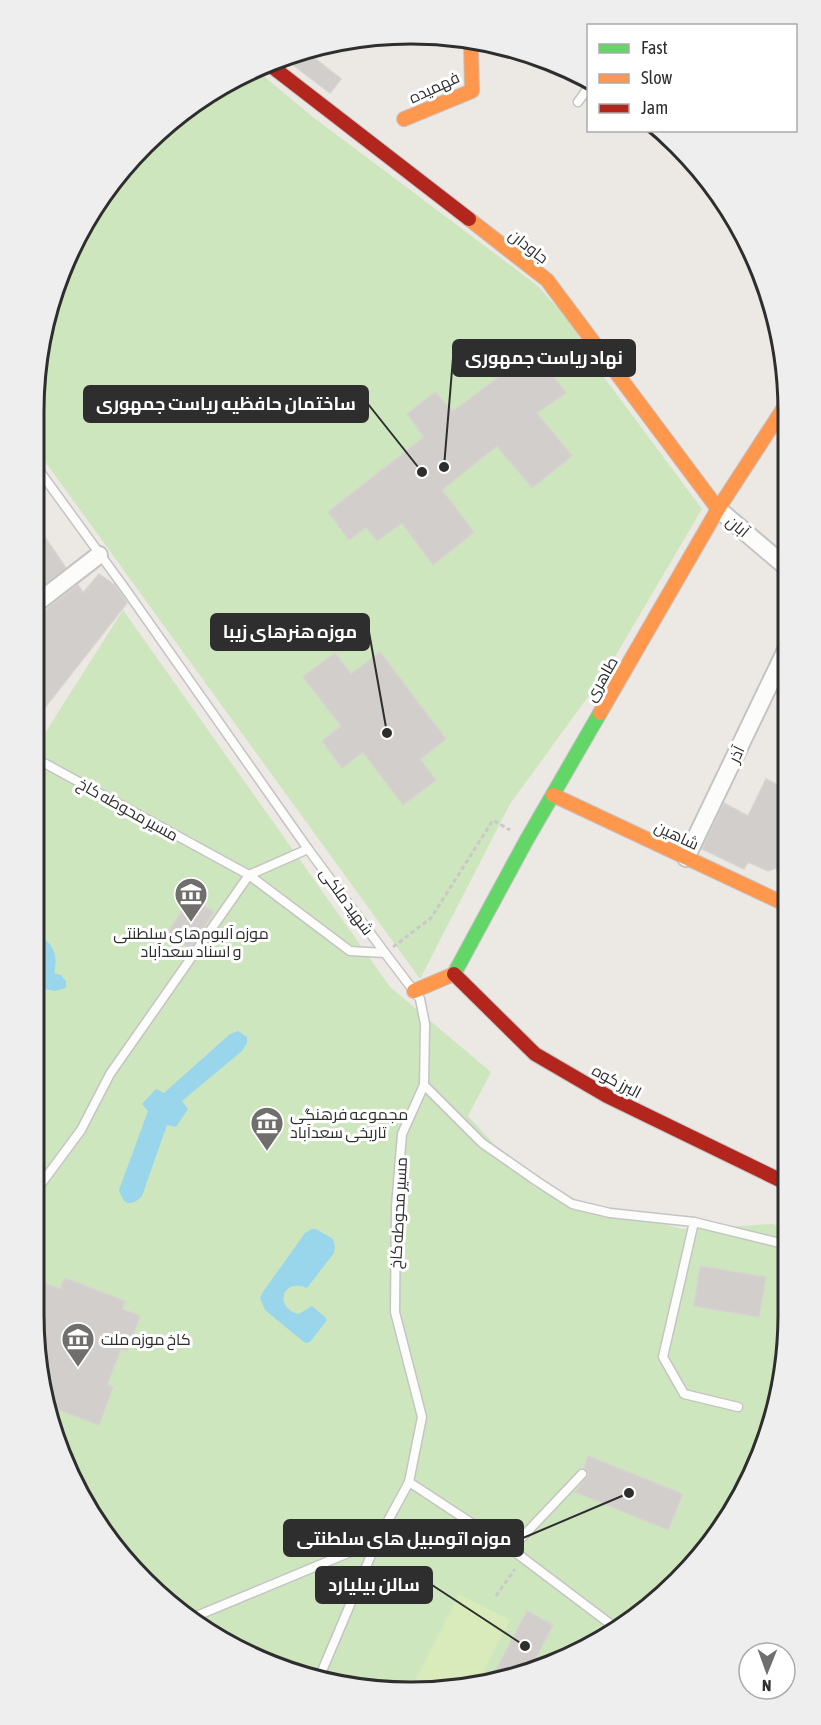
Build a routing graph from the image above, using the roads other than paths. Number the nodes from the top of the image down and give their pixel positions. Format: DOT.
graph roads {
  1 [pos="471,49"];
  2 [pos="275,69"];
  3 [pos="587,89"];
  4 [pos="578,102"];
  5 [pos="404,119"];
  6 [pos="778,417"];
  7 [pos="44,478"];
  8 [pos="718,509"];
  9 [pos="99,555"];
  10 [pos="778,560"];
  11 [pos="44,598"];
  12 [pos="778,667"];
  13 [pos="46,764"];
  14 [pos="553,795"];
  15 [pos="308,849"];
  16 [pos="686,858"];
  17 [pos="249,875"];
  18 [pos="778,901"];
  19 [pos="385,953"];
  20 [pos="454,974"];
  21 [pos="414,991"];
  22 [pos="424,1085"];
  23 [pos="44,1179"];
  24 [pos="778,1179"];
  25 [pos="694,1222"];
  26 [pos="778,1243"];
  27 [pos="738,1407"];
  28 [pos="582,1474"];
  29 [pos="409,1482"];
  30 [pos="377,1541"];
  31 [pos="511,1548"];
  32 [pos="199,1615"];
  33 [pos="609,1623"];
  34 [pos="322,1670"];
  1 -- 5 [label="street, فهمیده"];
  2 -- 8 [label="street, جاودان"];
  3 -- 4 [label="lane"];
  6 -- 8 [label="street, طاهری"];
  7 -- 9 [label="lane"];
  8 -- 10 [label="street, آبان"];
  8 -- 14 [label="street, طاهری"];
  9 -- 11 [label="street"];
  9 -- 15 [label="lane"];
  12 -- 16 [label="street, آذر"];
  13 -- 17 [label="lane, مسیر محوطه کاخ"];
  14 -- 16 [label="street, شاهین"];
  14 -- 20 [label="street, طاهری"];
  15 -- 17 [label="lane"];
  15 -- 19 [label="lane, شهید ملکی"];
  16 -- 18 [label="street, شاهین"];
  17 -- 19 [label="lane, مسیر محوطه کاخ"];
  17 -- 23 [label="lane"];
  19 -- 21 [label="lane, مسیر محوطه کاخ"];
  20 -- 21 [label="street"];
  20 -- 24 [label="street, البرز کوه"];
  21 -- 22 [label="lane, مسیر محوطه کاخ"];
  22 -- 25 [label="lane"];
  22 -- 29 [label="lane, مسیر محوطه کاخ"];
  25 -- 26 [label="lane"];
  25 -- 27 [label="lane"];
  28 -- 31 [label="lane"];
  29 -- 30 [label="lane, مسیر محوطه کاخ"];
  29 -- 31 [label="lane"];
  30 -- 32 [label="lane"];
  30 -- 34 [label="lane, مسیر محوطه کاخ"];
  31 -- 33 [label="lane"];
}
